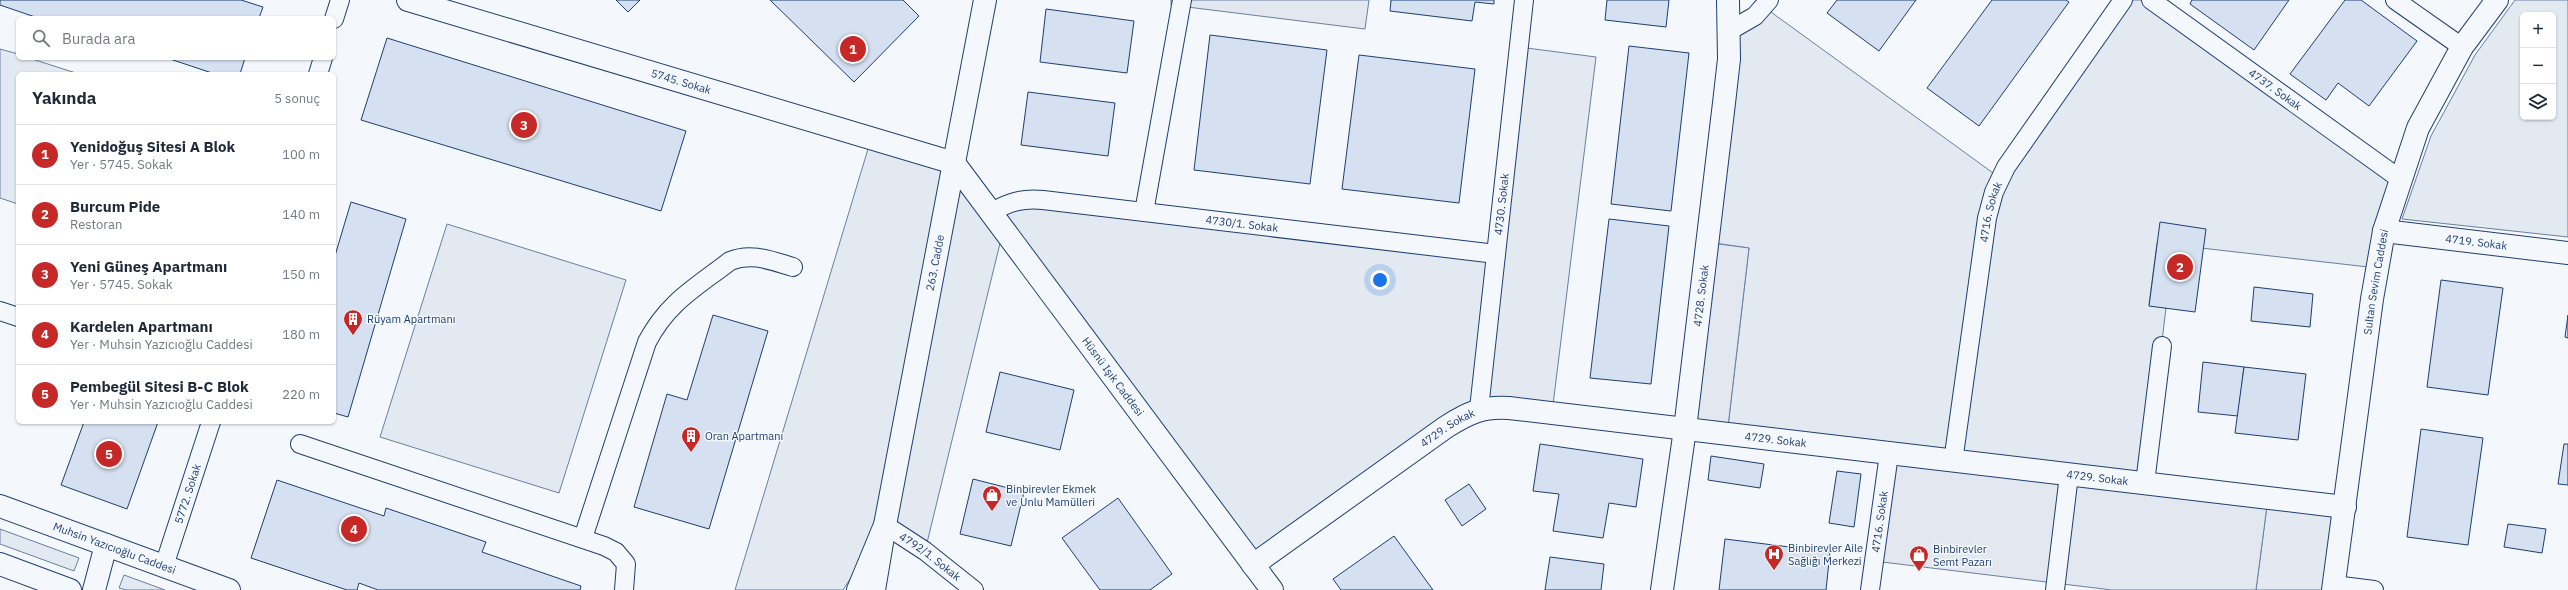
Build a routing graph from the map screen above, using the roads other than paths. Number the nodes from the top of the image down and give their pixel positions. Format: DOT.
graph roads {
  1 [pos="340,0"];
  2 [pos="408,0"];
  3 [pos="985,0"];
  4 [pos="1182,0"];
  5 [pos="1524,0"];
  6 [pos="1728,0"];
  7 [pos="1769,0"];
  8 [pos="2123,0"];
  9 [pos="2151,0"];
  10 [pos="2395,0"];
  11 [pos="2497,0"];
  12 [pos="335,16"];
  13 [pos="1729,31"];
  14 [pos="2462,47"];
  15 [pos="322,60"];
  16 [pos="318,72"];
  17 [pos="954,164"];
  18 [pos="2400,179"];
  19 [pos="1144,212"];
  20 [pos="990,213"];
  21 [pos="2384,231"];
  22 [pos="2568,253"];
  23 [pos="1496,254"];
  24 [pos="793,267"];
  25 [pos="0,311"];
  26 [pos="16,316"];
  27 [pos="2162,346"];
  28 [pos="1479,409"];
  29 [pos="210,424"];
  30 [pos="1685,429"];
  31 [pos="300,444"];
  32 [pos="1889,454"];
  33 [pos="1953,462"];
  34 [pos="2069,475"];
  35 [pos="2145,483"];
  36 [pos="0,506"];
  37 [pos="2345,507"];
  38 [pos="885,525"];
  39 [pos="583,538"];
  40 [pos="106,545"];
  41 [pos="0,564"];
  42 [pos="1254,565"];
  43 [pos="164,566"];
  44 [pos="2333,588"];
  45 [pos="70,590"];
  46 [pos="94,590"];
  47 [pos="229,590"];
  48 [pos="624,590"];
  49 [pos="858,590"];
  50 [pos="874,590"];
  51 [pos="974,590"];
  52 [pos="1272,590"];
  53 [pos="1662,590"];
  54 [pos="1870,590"];
  55 [pos="2055,590"];
  56 [pos="2374,590"];
  1 -- 12 [label="lane"];
  2 -- 17 [label="street, 5745. Sokak"];
  3 -- 17 [label="street, 263. Cadde"];
  4 -- 19 [label="lane"];
  5 -- 23 [label="lane, 4730. Sokak"];
  6 -- 13 [label="street, 4728. Sokak"];
  7 -- 13 [label="lane"];
  8 -- 33 [label="lane, 4716. Sokak"];
  9 -- 18 [label="lane, 4737. Sokak"];
  10 -- 14 [label="lane"];
  11 -- 14 [label="street, Sultan Sevim Caddesi"];
  13 -- 30 [label="street, 4728. Sokak"];
  14 -- 18 [label="street, Sultan Sevim Caddesi"];
  15 -- 16 [label="lane"];
  17 -- 20 [label="street, Hüsnü Işık Caddesi"];
  17 -- 38 [label="street, 263. Cadde"];
  18 -- 21 [label="street, Sultan Sevim Caddesi"];
  19 -- 20 [label="lane, 4730/1. Sokak"];
  19 -- 23 [label="lane, 4730/1. Sokak"];
  20 -- 42 [label="street, Hüsnü Işık Caddesi"];
  21 -- 22 [label="street, 4719. Sokak"];
  21 -- 37 [label="street, Sultan Sevim Caddesi"];
  23 -- 28 [label="lane, 4730. Sokak"];
  24 -- 39 [label="lane"];
  25 -- 26 [label="lane"];
  27 -- 35 [label="lane"];
  28 -- 30 [label="street, 4729. Sokak"];
  28 -- 42 [label="street, 4729. Sokak"];
  29 -- 43 [label="lane, 5772. Sokak"];
  30 -- 32 [label="street, 4729. Sokak"];
  30 -- 53 [label="street, 4728. Sokak"];
  31 -- 39 [label="lane"];
  32 -- 33 [label="street, 4729. Sokak"];
  32 -- 54 [label="lane, 4716. Sokak"];
  33 -- 34 [label="street, 4729. Sokak"];
  34 -- 35 [label="street, 4729. Sokak"];
  34 -- 55 [label="lane"];
  35 -- 37 [label="street, 4729. Sokak"];
  36 -- 40 [label="street, Muhsin Yazıcıoğlu Caddesi"];
  37 -- 44 [label="street, Sultan Sevim Caddesi"];
  38 -- 49 [label="street"];
  38 -- 50 [label="street"];
  38 -- 51 [label="lane, 4792/1. Sokak"];
  39 -- 48 [label="lane"];
  40 -- 43 [label="street, Muhsin Yazıcıoğlu Caddesi"];
  40 -- 46 [label="street"];
  41 -- 45 [label="street"];
  42 -- 52 [label="street, Hüsnü Işık Caddesi"];
  43 -- 47 [label="street, Muhsin Yazıcıoğlu Caddesi"];
  44 -- 56 [label="lane"];
}
